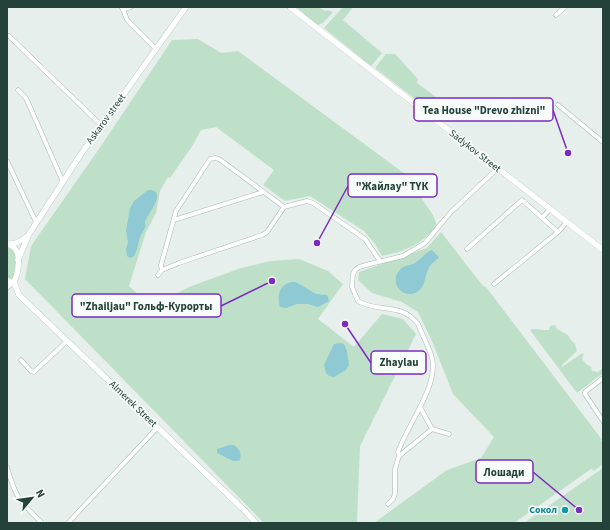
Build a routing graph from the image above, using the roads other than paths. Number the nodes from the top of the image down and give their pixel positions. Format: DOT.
graph roads {
  1 [pos="131,7"];
  2 [pos="186,7"];
  3 [pos="290,7"];
  4 [pos="565,7"];
  5 [pos="123,8"];
  6 [pos="556,15"];
  7 [pos="9,36"];
  8 [pos="156,49"];
  9 [pos="18,90"];
  10 [pos="558,105"];
  11 [pos="102,126"];
  12 [pos="603,142"];
  13 [pos="7,161"];
  14 [pos="498,168"];
  15 [pos="63,182"];
  16 [pos="263,192"];
  17 [pos="284,207"];
  18 [pos="550,209"];
  19 [pos="542,218"];
  20 [pos="174,220"];
  21 [pos="36,222"];
  22 [pos="567,222"];
  23 [pos="558,232"];
  24 [pos="29,234"];
  25 [pos="7,244"];
  26 [pos="467,249"];
  27 [pos="603,250"];
  28 [pos="18,260"];
  29 [pos="380,261"];
  30 [pos="162,270"];
  31 [pos="158,275"];
  32 [pos="11,282"];
  33 [pos="494,284"];
  34 [pos="7,288"];
  35 [pos="67,341"];
  36 [pos="21,360"];
  37 [pos="603,378"];
  38 [pos="420,407"];
  39 [pos="603,421"];
  40 [pos="157,428"];
  41 [pos="432,429"];
  42 [pos="449,434"];
  43 [pos="399,456"];
  44 [pos="7,467"];
  45 [pos="388,504"];
  46 [pos="42,523"];
  47 [pos="68,523"];
  48 [pos="256,523"];
  1 -- 5 [label="street"];
  2 -- 8 [label="street, Askarov street"];
  3 -- 14 [label="street, Sadykov Street"];
  4 -- 6 [label="street"];
  5 -- 8 [label="street"];
  7 -- 11 [label="street"];
  8 -- 11 [label="street, Askarov street"];
  9 -- 15 [label="street"];
  10 -- 12 [label="street"];
  11 -- 15 [label="street, Askarov street"];
  13 -- 21 [label="street"];
  14 -- 18 [label="street, Sadykov Street"];
  14 -- 29 [label="street"];
  15 -- 21 [label="street, Askarov street"];
  16 -- 17 [label="street"];
  16 -- 20 [label="street"];
  16 -- 20 [label="street"];
  17 -- 29 [label="street"];
  17 -- 30 [label="street"];
  18 -- 19 [label="street"];
  18 -- 22 [label="street, Sadykov Street"];
  19 -- 23 [label="street"];
  19 -- 26 [label="street"];
  20 -- 30 [label="street"];
  21 -- 24 [label="street, Askarov street"];
  22 -- 23 [label="street"];
  22 -- 27 [label="street, Sadykov Street"];
  23 -- 33 [label="street"];
  24 -- 25 [label="street"];
  24 -- 28 [label="street, Askarov street"];
  25 -- 28 [label="street"];
  28 -- 32 [label="street, Askarov street"];
  29 -- 38 [label="street"];
  30 -- 31 [label="street"];
  32 -- 34 [label="street"];
  32 -- 35 [label="street, Almerek Street"];
  35 -- 36 [label="street"];
  35 -- 40 [label="street, Almerek Street"];
  37 -- 39 [label="street"];
  38 -- 41 [label="street"];
  38 -- 43 [label="street"];
  40 -- 47 [label="street"];
  40 -- 48 [label="street, Almerek Street"];
  41 -- 42 [label="street"];
  41 -- 43 [label="street"];
  43 -- 45 [label="street"];
  44 -- 46 [label="street"];
}
